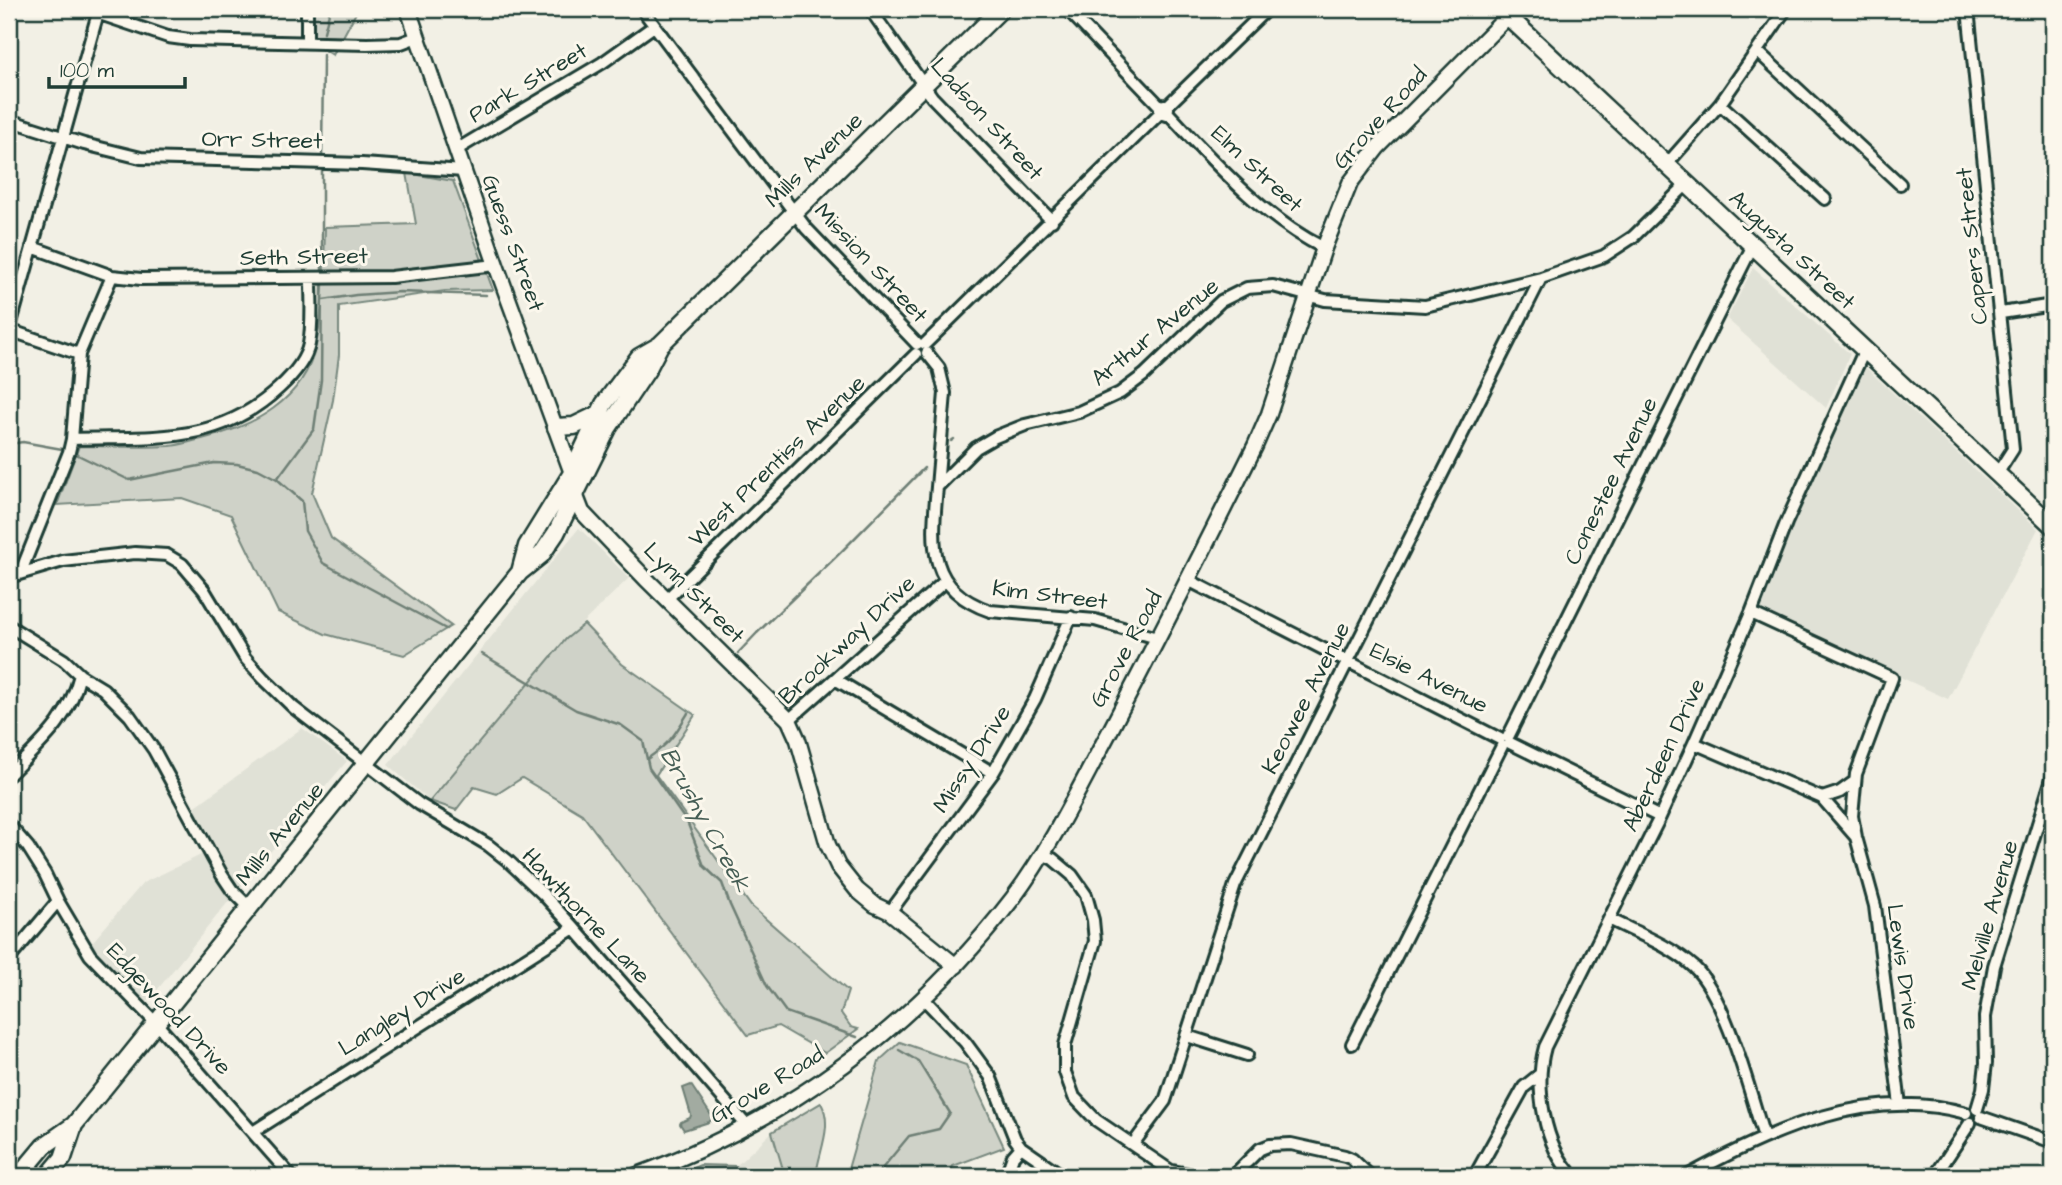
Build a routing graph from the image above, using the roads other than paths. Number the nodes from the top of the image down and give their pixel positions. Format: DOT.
graph roads {
  1 [pos="85,9"];
  2 [pos="307,9"];
  3 [pos="408,9"];
  4 [pos="642,9"];
  5 [pos="870,9"];
  6 [pos="1001,9"];
  7 [pos="1067,9"];
  8 [pos="1267,9"];
  9 [pos="1786,9"];
  10 [pos="1968,9"];
  11 [pos="98,13"];
  12 [pos="1504,13"];
  13 [pos="654,26"];
  14 [pos="417,37"];
  15 [pos="307,42"];
  16 [pos="1758,51"];
  17 [pos="924,85"];
  18 [pos="1720,104"];
  19 [pos="1164,110"];
  20 [pos="9,120"];
  21 [pos="63,137"];
  22 [pos="456,150"];
  23 [pos="1667,164"];
  24 [pos="464,171"];
  25 [pos="1687,184"];
  26 [pos="1900,184"];
  27 [pos="1825,200"];
  28 [pos="795,211"];
  29 [pos="1052,221"];
  30 [pos="1753,245"];
  31 [pos="32,247"];
  32 [pos="1324,247"];
  33 [pos="496,265"];
  34 [pos="112,276"];
  35 [pos="1541,278"];
  36 [pos="311,280"];
  37 [pos="1308,295"];
  38 [pos="2053,305"];
  39 [pos="2001,313"];
  40 [pos="9,330"];
  41 [pos="660,345"];
  42 [pos="921,349"];
  43 [pos="1865,349"];
  44 [pos="79,354"];
  45 [pos="599,414"];
  46 [pos="556,427"];
  47 [pos="72,439"];
  48 [pos="572,473"];
  49 [pos="1997,474"];
  50 [pos="937,487"];
  51 [pos="576,493"];
  52 [pos="2053,526"];
  53 [pos="520,572"];
  54 [pos="14,575"];
  55 [pos="1188,580"];
  56 [pos="945,581"];
  57 [pos="667,599"];
  58 [pos="1751,613"];
  59 [pos="1071,617"];
  60 [pos="9,626"];
  61 [pos="1157,638"];
  62 [pos="1349,660"];
  63 [pos="80,675"];
  64 [pos="835,679"];
  65 [pos="789,720"];
  66 [pos="1505,741"];
  67 [pos="1694,743"];
  68 [pos="367,763"];
  69 [pos="993,773"];
  70 [pos="9,775"];
  71 [pos="2053,775"];
  72 [pos="1854,782"];
  73 [pos="1822,798"];
  74 [pos="1660,817"];
  75 [pos="9,825"];
  76 [pos="1856,837"];
  77 [pos="1042,854"];
  78 [pos="58,901"];
  79 [pos="249,907"];
  80 [pos="890,912"];
  81 [pos="1609,919"];
  82 [pos="574,928"];
  83 [pos="9,958"];
  84 [pos="956,965"];
  85 [pos="924,999"];
  86 [pos="156,1023"];
  87 [pos="1187,1036"];
  88 [pos="1352,1044"];
  89 [pos="1247,1055"];
  90 [pos="1539,1074"];
  91 [pos="1900,1105"];
  92 [pos="1979,1113"];
  93 [pos="1968,1118"];
  94 [pos="75,1125"];
  95 [pos="748,1127"];
  96 [pos="253,1132"];
  97 [pos="1765,1137"];
  98 [pos="2053,1142"];
  99 [pos="1133,1144"];
  100 [pos="1021,1147"];
  101 [pos="1478,1170"];
  102 [pos="1188,1174"];
  103 [pos="19,1176"];
  104 [pos="48,1176"];
  105 [pos="291,1176"];
  106 [pos="635,1176"];
  107 [pos="1006,1176"];
  108 [pos="1063,1176"];
  109 [pos="1233,1176"];
  110 [pos="1370,1176"];
  111 [pos="1573,1176"];
  112 [pos="1687,1176"];
  113 [pos="1935,1176"];
  1 -- 11 [label="street"];
  2 -- 15 [label="street"];
  3 -- 14 [label="main road, Guess Street"];
  4 -- 13 [label="street, Mission Street"];
  5 -- 17 [label="street, Ladson Street"];
  6 -- 17 [label="main road, Mills Avenue"];
  7 -- 19 [label="street, Elm Street"];
  8 -- 19 [label="street, West Prentiss Avenue"];
  9 -- 16 [label="street"];
  10 -- 39 [label="street, Capers Street"];
  11 -- 15 [label="street"];
  11 -- 21 [label="street"];
  12 -- 23 [label="main road, Augusta Street"];
  12 -- 32 [label="main road, Grove Road"];
  13 -- 22 [label="street, Park Street"];
  13 -- 28 [label="street, Mission Street"];
  14 -- 15 [label="street"];
  14 -- 22 [label="main road, Guess Street"];
  16 -- 18 [label="street"];
  16 -- 26 [label="street"];
  17 -- 28 [label="main road, Mills Avenue"];
  17 -- 29 [label="street, Ladson Street"];
  18 -- 23 [label="street"];
  18 -- 27 [label="street"];
  19 -- 29 [label="street, West Prentiss Avenue"];
  19 -- 32 [label="street, Elm Street"];
  20 -- 21 [label="street, Orr Street"];
  21 -- 24 [label="street, Orr Street"];
  21 -- 31 [label="street"];
  22 -- 24 [label="main road, Guess Street"];
  23 -- 25 [label="main road, Augusta Street"];
  24 -- 33 [label="main road, Guess Street"];
  25 -- 30 [label="main road, Augusta Street"];
  25 -- 35 [label="street, Arthur Avenue"];
  28 -- 41 [label="main road, Mills Avenue"];
  28 -- 42 [label="street, Mission Street"];
  29 -- 42 [label="street, West Prentiss Avenue"];
  30 -- 43 [label="main road, Augusta Street"];
  30 -- 66 [label="street, Conestee Avenue"];
  31 -- 34 [label="street, Seth Street"];
  31 -- 40 [label="street"];
  32 -- 37 [label="main road, Grove Road"];
  33 -- 36 [label="street, Seth Street"];
  33 -- 46 [label="main road, Guess Street"];
  34 -- 36 [label="street, Seth Street"];
  34 -- 44 [label="street"];
  35 -- 37 [label="street, Arthur Avenue"];
  35 -- 62 [label="street, Keowee Avenue"];
  36 -- 47 [label="street"];
  37 -- 50 [label="street, Arthur Avenue"];
  37 -- 55 [label="main road, Grove Road"];
  38 -- 39 [label="street"];
  39 -- 49 [label="street, Capers Street"];
  40 -- 44 [label="street"];
  41 -- 45 [label="main road, Mills Avenue"];
  41 -- 51 [label="main road, Mills Avenue"];
  42 -- 50 [label="street, Mission Street"];
  42 -- 57 [label="street, West Prentiss Avenue"];
  43 -- 49 [label="main road, Augusta Street"];
  43 -- 58 [label="street, Aberdeen Drive"];
  44 -- 47 [label="street"];
  45 -- 46 [label="main road"];
  45 -- 48 [label="main road, Mills Avenue"];
  46 -- 48 [label="main road, Guess Street"];
  47 -- 54 [label="street"];
  48 -- 51 [label="main road, Guess Street"];
  48 -- 53 [label="main road, Mills Avenue"];
  49 -- 52 [label="main road, Augusta Street"];
  50 -- 56 [label="street"];
  51 -- 53 [label="main road, Mills Avenue"];
  51 -- 57 [label="main road, Lynn Street"];
  53 -- 68 [label="main road, Mills Avenue"];
  54 -- 68 [label="street, Hawthorne Lane"];
  55 -- 61 [label="main road, Grove Road"];
  55 -- 62 [label="street, Elsie Avenue"];
  56 -- 59 [label="street, Kim Street"];
  56 -- 64 [label="street, Brookway Drive"];
  57 -- 65 [label="main road, Lynn Street"];
  58 -- 67 [label="street, Aberdeen Drive"];
  58 -- 72 [label="street, Lewis Drive"];
  59 -- 61 [label="street, Kim Street"];
  59 -- 69 [label="street, Missy Drive"];
  60 -- 63 [label="street"];
  61 -- 77 [label="main road, Grove Road"];
  62 -- 66 [label="street, Elsie Avenue"];
  62 -- 87 [label="street, Keowee Avenue"];
  63 -- 70 [label="street"];
  63 -- 79 [label="street"];
  64 -- 65 [label="street, Brookway Drive"];
  64 -- 69 [label="street"];
  65 -- 80 [label="main road, Brookway Drive"];
  66 -- 74 [label="street, Elsie Avenue"];
  66 -- 88 [label="street, Conestee Avenue"];
  67 -- 73 [label="street"];
  67 -- 74 [label="street, Aberdeen Drive"];
  68 -- 79 [label="main road, Mills Avenue"];
  68 -- 82 [label="street, Hawthorne Lane"];
  69 -- 80 [label="street, Missy Drive"];
  71 -- 92 [label="street, Melville Avenue"];
  72 -- 73 [label="street"];
  72 -- 76 [label="street, Lewis Drive"];
  73 -- 76 [label="street"];
  74 -- 81 [label="street, Aberdeen Drive"];
  75 -- 78 [label="street, Edgewood Drive"];
  76 -- 91 [label="street, Lewis Drive"];
  77 -- 84 [label="main road, Grove Road"];
  77 -- 99 [label="street"];
  78 -- 83 [label="street"];
  78 -- 86 [label="street, Edgewood Drive"];
  79 -- 86 [label="main road, Mills Avenue"];
  80 -- 84 [label="main road, Brookway Drive"];
  81 -- 90 [label="street, Aberdeen Drive"];
  81 -- 97 [label="street"];
  82 -- 95 [label="street, Hawthorne Lane"];
  82 -- 96 [label="street, Langley Drive"];
  84 -- 85 [label="main road, Grove Road"];
  85 -- 95 [label="main road, Grove Road"];
  85 -- 100 [label="street"];
  86 -- 94 [label="main road, Mills Avenue"];
  86 -- 96 [label="street, Edgewood Drive"];
  87 -- 89 [label="street"];
  87 -- 99 [label="street, Keowee Avenue"];
  90 -- 101 [label="street"];
  90 -- 111 [label="street, Aberdeen Drive"];
  91 -- 93 [label="street"];
  91 -- 97 [label="street"];
  92 -- 93 [label="street"];
  92 -- 98 [label="street"];
  93 -- 113 [label="street"];
  94 -- 103 [label="main road, Mills Avenue"];
  94 -- 104 [label="main road, Mills Avenue"];
  95 -- 106 [label="main road, Grove Road"];
  96 -- 105 [label="street, Edgewood Drive"];
  97 -- 112 [label="street"];
  99 -- 102 [label="street"];
  100 -- 107 [label="street"];
  100 -- 108 [label="street"];
  109 -- 110 [label="street"];
}
